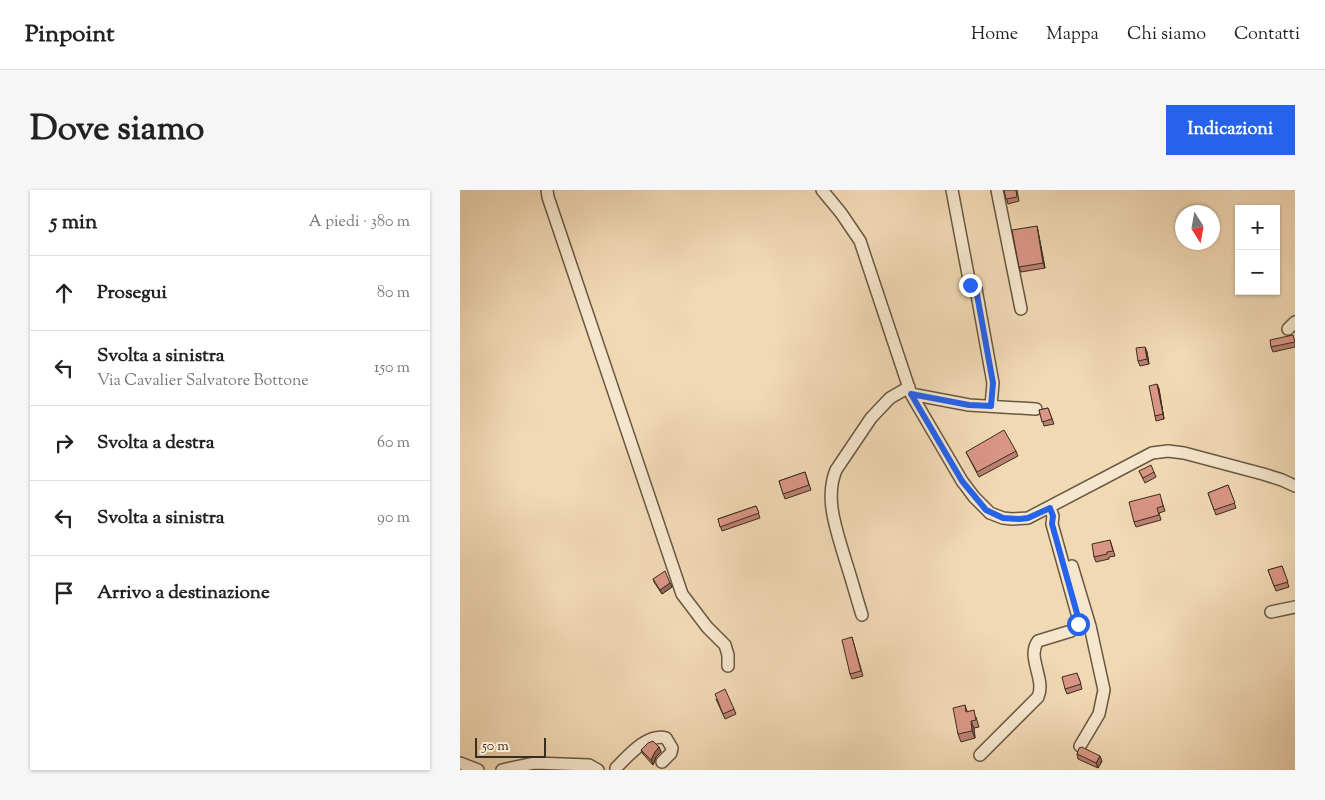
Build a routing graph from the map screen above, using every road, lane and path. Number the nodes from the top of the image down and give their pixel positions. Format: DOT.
graph roads {
  1 [pos="547,190"];
  2 [pos="822,190"];
  3 [pos="952,190"];
  4 [pos="997,190"];
  5 [pos="1021,309"];
  6 [pos="910,391"];
  7 [pos="991,406"];
  8 [pos="1036,409"];
  9 [pos="1295,486"];
  10 [pos="1051,512"];
  11 [pos="1295,607"];
  12 [pos="1271,612"];
  13 [pos="862,615"];
  14 [pos="728,666"];
  15 [pos="1080,746"];
  16 [pos="980,755"];
  17 [pos="662,762"];
  18 [pos="460,763"];
  19 [pos="478,770"];
  20 [pos="502,770"];
  21 [pos="598,770"];
  22 [pos="616,770"];
  1 -- 14 [label="street"];
  2 -- 6 [label="street"];
  3 -- 7 [label="street"];
  4 -- 5 [label="street"];
  6 -- 7 [label="street"];
  6 -- 10 [label="street"];
  6 -- 13 [label="street"];
  7 -- 8 [label="street"];
  9 -- 10 [label="street"];
  10 -- 15 [label="street"];
  10 -- 16 [label="street"];
  11 -- 12 [label="street"];
  17 -- 22 [label="street"];
  18 -- 19 [label="street"];
  20 -- 21 [label="street"];
}
